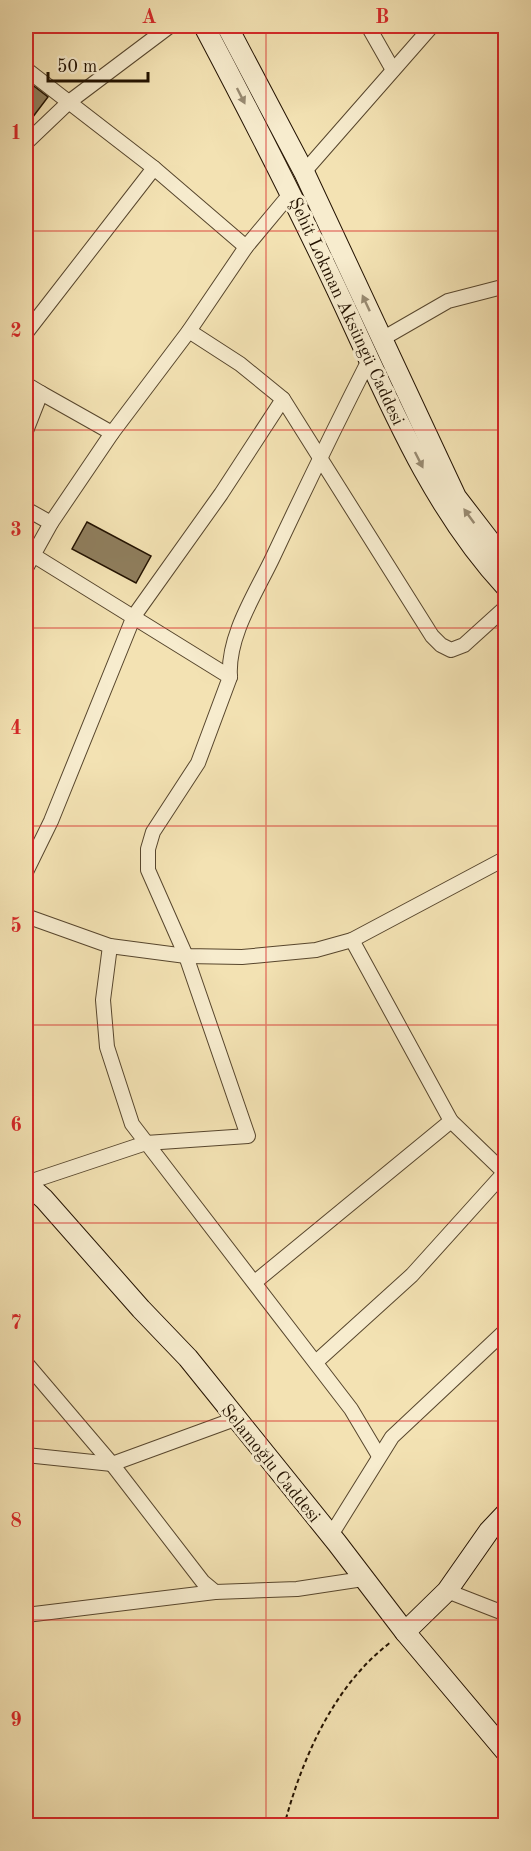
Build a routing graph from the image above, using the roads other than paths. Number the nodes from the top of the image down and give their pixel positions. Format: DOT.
graph roads {
  1 [pos="170,26"];
  2 [pos="204,26"];
  3 [pos="227,26"];
  4 [pos="368,26"];
  5 [pos="432,26"];
  6 [pos="26,69"];
  7 [pos="393,70"];
  8 [pos="69,102"];
  9 [pos="26,142"];
  10 [pos="154,168"];
  11 [pos="304,172"];
  12 [pos="291,193"];
  13 [pos="246,247"];
  14 [pos="506,286"];
  15 [pos="189,331"];
  16 [pos="26,333"];
  17 [pos="382,339"];
  18 [pos="369,360"];
  19 [pos="26,384"];
  20 [pos="41,393"];
  21 [pos="283,399"];
  22 [pos="26,431"];
  23 [pos="112,434"];
  24 [pos="319,458"];
  25 [pos="26,508"];
  26 [pos="51,523"];
  27 [pos="33,555"];
  28 [pos="506,562"];
  29 [pos="26,568"];
  30 [pos="506,587"];
  31 [pos="506,607"];
  32 [pos="134,616"];
  33 [pos="231,677"];
  34 [pos="506,858"];
  35 [pos="26,872"];
  36 [pos="26,916"];
  37 [pos="352,940"];
  38 [pos="110,946"];
  39 [pos="186,956"];
  40 [pos="451,1121"];
  41 [pos="146,1143"];
  42 [pos="505,1174"];
  43 [pos="26,1183"];
  44 [pos="255,1282"];
  45 [pos="506,1330"];
  46 [pos="316,1362"];
  47 [pos="26,1363"];
  48 [pos="235,1419"];
  49 [pos="26,1455"];
  50 [pos="379,1456"];
  51 [pos="112,1464"];
  52 [pos="506,1513"];
  53 [pos="331,1535"];
  54 [pos="363,1579"];
  55 [pos="447,1591"];
  56 [pos="215,1592"];
  57 [pos="506,1614"];
  58 [pos="26,1615"];
  59 [pos="405,1632"];
  60 [pos="506,1752"];
  1 -- 8 [label="street"];
  2 -- 12 [label="main road, Şehit Lokman Aksüngü Caddesi, one-way"];
  3 -- 11 [label="main road, Şehit Lokman Aksüngü Caddesi"];
  4 -- 7 [label="street"];
  5 -- 7 [label="street"];
  6 -- 8 [label="street"];
  7 -- 11 [label="street"];
  8 -- 9 [label="street"];
  8 -- 10 [label="street"];
  10 -- 13 [label="street"];
  10 -- 16 [label="street"];
  17 -- 11 [label="main road, Şehit Lokman Aksüngü Caddesi, one-way"];
  12 -- 13 [label="street"];
  12 -- 18 [label="main road, Şehit Lokman Aksüngü Caddesi"];
  13 -- 15 [label="street"];
  14 -- 17 [label="street"];
  15 -- 21 [label="street"];
  15 -- 23 [label="street"];
  28 -- 17 [label="main road, Şehit Lokman Aksüngü Caddesi, one-way"];
  18 -- 24 [label="street"];
  18 -- 30 [label="main road, Şehit Lokman Aksüngü Caddesi, one-way"];
  19 -- 20 [label="street"];
  20 -- 22 [label="street"];
  20 -- 23 [label="street"];
  21 -- 24 [label="street"];
  21 -- 32 [label="street"];
  23 -- 26 [label="street"];
  24 -- 31 [label="street"];
  24 -- 33 [label="street"];
  25 -- 26 [label="street"];
  26 -- 27 [label="street"];
  27 -- 29 [label="street"];
  27 -- 32 [label="street"];
  32 -- 33 [label="street"];
  32 -- 35 [label="street"];
  33 -- 39 [label="street"];
  34 -- 37 [label="street"];
  36 -- 38 [label="street"];
  37 -- 39 [label="street"];
  37 -- 40 [label="street"];
  38 -- 39 [label="street"];
  38 -- 41 [label="street"];
  39 -- 41 [label="street"];
  40 -- 42 [label="street"];
  40 -- 44 [label="street"];
  41 -- 43 [label="street"];
  41 -- 44 [label="street"];
  42 -- 46 [label="street"];
  43 -- 48 [label="main road, Selamoğlu Caddesi"];
  44 -- 46 [label="street"];
  45 -- 50 [label="street"];
  46 -- 50 [label="street"];
  47 -- 51 [label="street"];
  48 -- 51 [label="street"];
  48 -- 53 [label="main road, Selamoğlu Caddesi"];
  49 -- 51 [label="street"];
  50 -- 53 [label="street"];
  51 -- 56 [label="street"];
  52 -- 55 [label="main road"];
  53 -- 54 [label="main road, Selamoğlu Caddesi"];
  54 -- 56 [label="street"];
  54 -- 59 [label="main road, Selamoğlu Caddesi"];
  55 -- 57 [label="street"];
  55 -- 59 [label="main road"];
  56 -- 58 [label="street"];
  59 -- 60 [label="main road, Selamoğlu Caddesi"];
}
